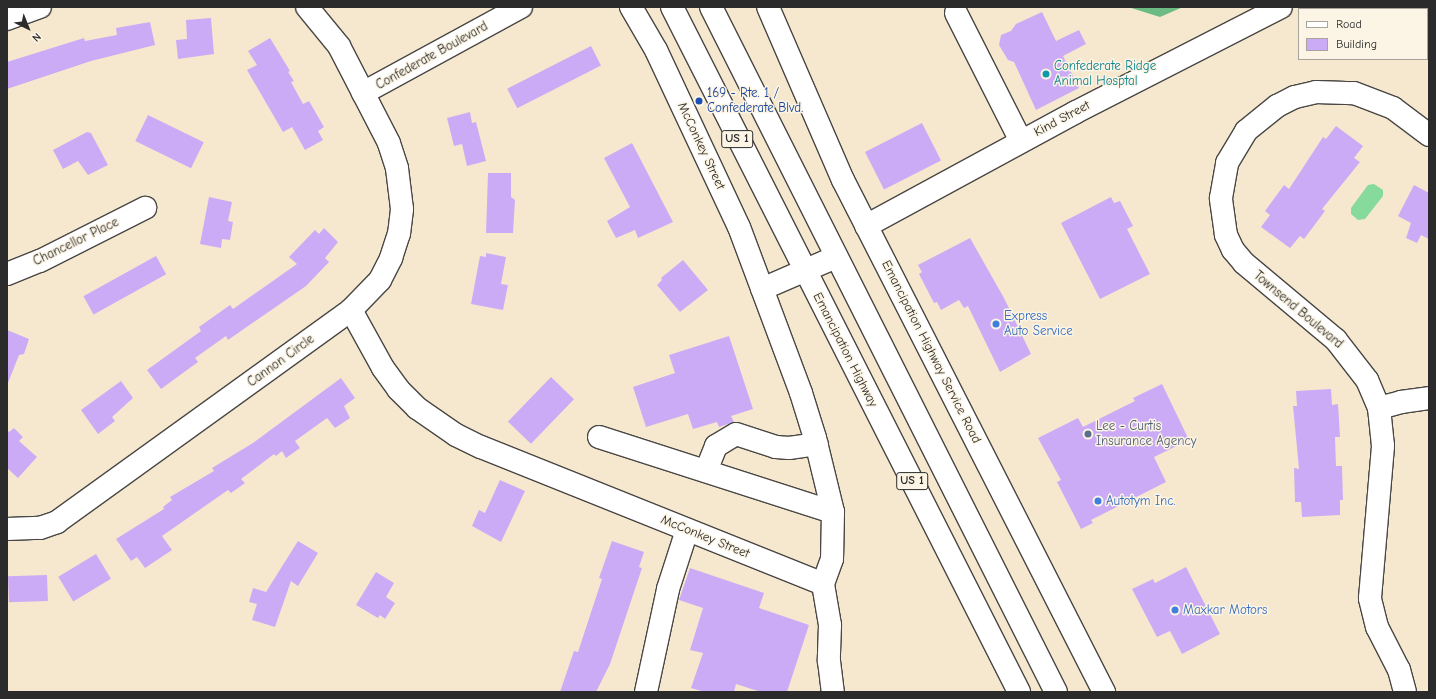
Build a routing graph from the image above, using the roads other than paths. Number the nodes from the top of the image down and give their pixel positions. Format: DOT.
graph roads {
  1 [pos="40,7"];
  2 [pos="307,7"];
  3 [pos="521,7"];
  4 [pos="631,7"];
  5 [pos="672,7"];
  6 [pos="711,7"];
  7 [pos="768,7"];
  8 [pos="1282,7"];
  9 [pos="956,13"];
  10 [pos="7,19"];
  11 [pos="363,93"];
  12 [pos="1429,135"];
  13 [pos="1021,141"];
  14 [pos="144,208"];
  15 [pos="866,226"];
  16 [pos="836,257"];
  17 [pos="805,270"];
  18 [pos="7,274"];
  19 [pos="762,289"];
  20 [pos="351,310"];
  21 [pos="1429,398"];
  22 [pos="1379,408"];
  23 [pos="599,437"];
  24 [pos="817,444"];
  25 [pos="706,471"];
  26 [pos="833,512"];
  27 [pos="7,529"];
  28 [pos="687,530"];
  29 [pos="823,584"];
  30 [pos="646,692"];
  31 [pos="834,692"];
  32 [pos="1019,692"];
  33 [pos="1056,692"];
  34 [pos="1104,692"];
  35 [pos="1405,692"];
  1 -- 10 [label="street"];
  2 -- 11 [label="street, Cannon Circle"];
  3 -- 11 [label="street, Confederate Boulevard"];
  4 -- 19 [label="street, McConkey Street"];
  5 -- 17 [label="street, Emancipation Highway / US 1"];
  6 -- 16 [label="street, US 1"];
  7 -- 15 [label="street, Emancipation Highway Service Road"];
  8 -- 13 [label="street, Kind Street"];
  9 -- 13 [label="street"];
  11 -- 20 [label="street, Cannon Circle"];
  12 -- 22 [label="street, Townsend Boulevard"];
  13 -- 15 [label="street, Kind Street"];
  14 -- 18 [label="street, Chancellor Place"];
  15 -- 34 [label="street, Emancipation Highway Service Road"];
  16 -- 17 [label="street"];
  16 -- 33 [label="street, US 1"];
  17 -- 19 [label="street"];
  17 -- 32 [label="street, Emancipation Highway / US 1"];
  19 -- 24 [label="street, McConkey Street"];
  20 -- 27 [label="street, Cannon Circle"];
  20 -- 28 [label="street, McConkey Street"];
  21 -- 22 [label="street"];
  22 -- 35 [label="street, Townsend Boulevard"];
  23 -- 25 [label="street"];
  24 -- 25 [label="street"];
  24 -- 26 [label="street, McConkey Street"];
  25 -- 26 [label="street"];
  26 -- 29 [label="street, McConkey Street"];
  28 -- 29 [label="street, McConkey Street"];
  28 -- 30 [label="street"];
  29 -- 31 [label="street"];
}
